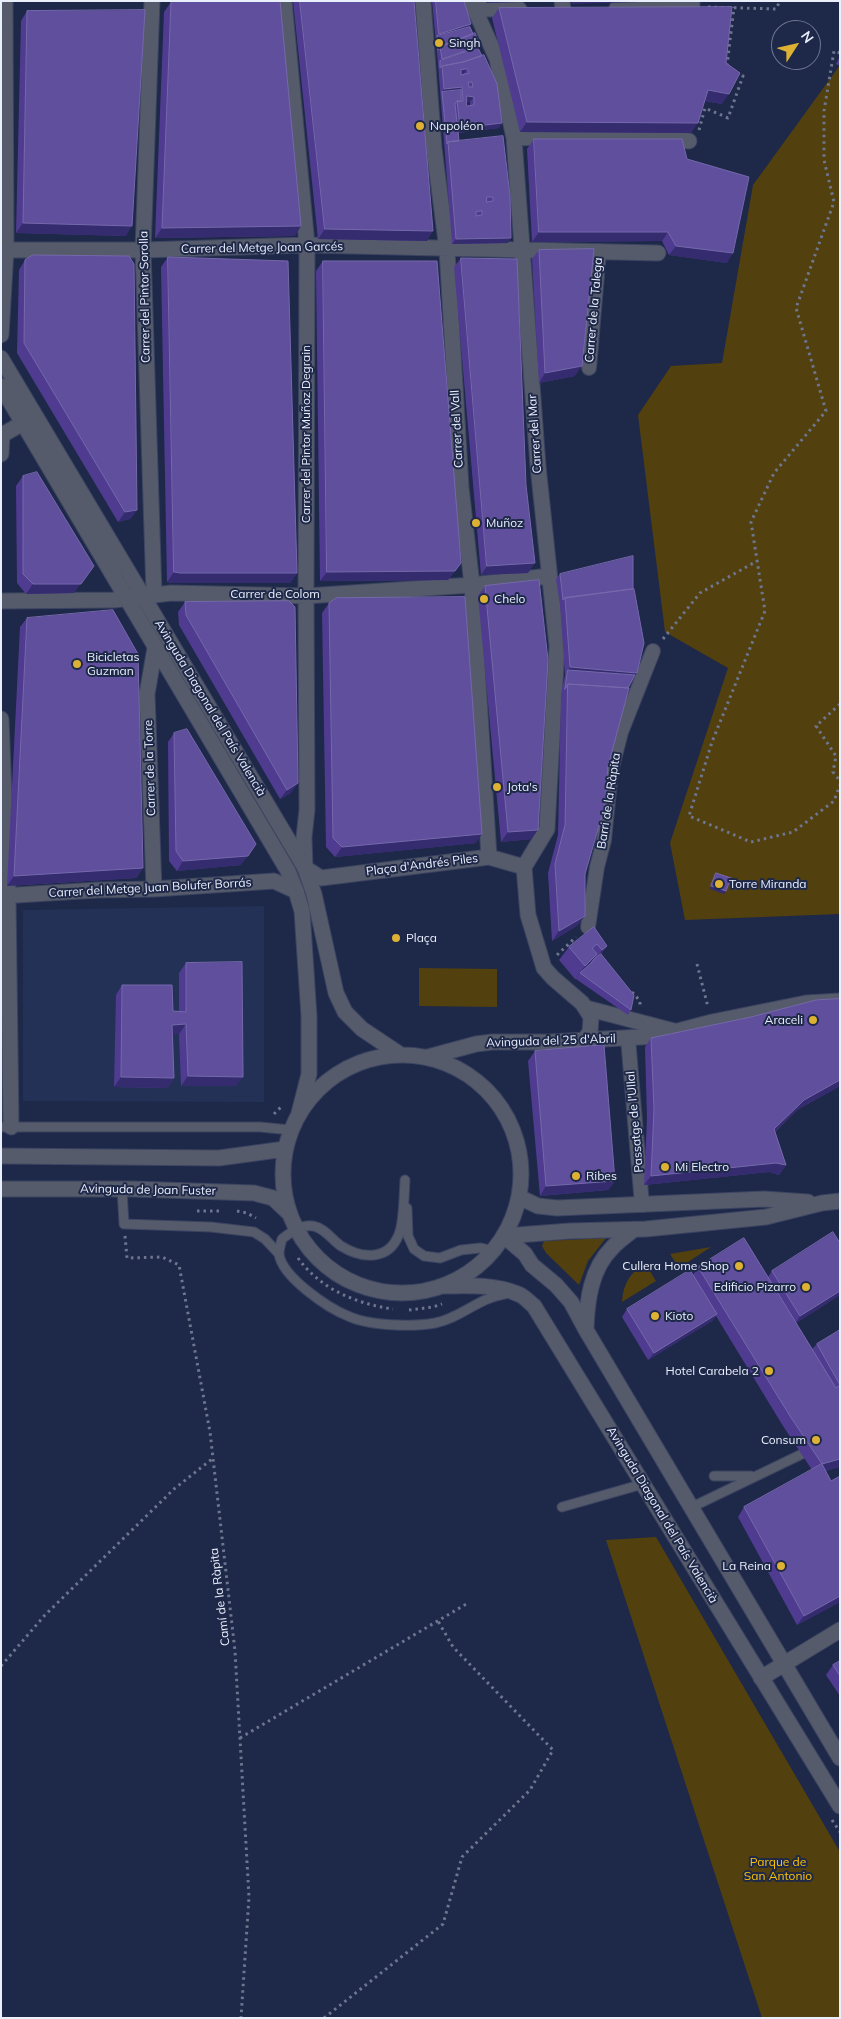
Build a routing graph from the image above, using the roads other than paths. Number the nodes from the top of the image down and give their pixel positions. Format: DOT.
graph roads {
  1 [pos="5,1"];
  2 [pos="152,1"];
  3 [pos="284,1"];
  4 [pos="423,1"];
  5 [pos="692,4"];
  6 [pos="473,5"];
  7 [pos="559,7"];
  8 [pos="607,8"];
  9 [pos="533,9"];
  10 [pos="580,9"];
  11 [pos="514,138"];
  12 [pos="689,141"];
  13 [pos="307,246"];
  14 [pos="3,250"];
  15 [pos="143,250"];
  16 [pos="447,250"];
  17 [pos="522,250"];
  18 [pos="598,251"];
  19 [pos="658,253"];
  20 [pos="1,335"];
  21 [pos="1,358"];
  22 [pos="589,368"];
  23 [pos="1,386"];
  24 [pos="23,423"];
  25 [pos="1,435"];
  26 [pos="1,454"];
  27 [pos="549,576"];
  28 [pos="472,585"];
  29 [pos="149,595"];
  30 [pos="306,596"];
  31 [pos="126,598"];
  32 [pos="1,601"];
  33 [pos="155,648"];
  34 [pos="653,651"];
  35 [pos="1,719"];
  36 [pos="1,724"];
  37 [pos="489,857"];
  38 [pos="524,867"];
  39 [pos="305,868"];
  40 [pos="154,889"];
  41 [pos="296,891"];
  42 [pos="4,896"];
  43 [pos="588,926"];
  44 [pos="840,1001"];
  45 [pos="586,1008"];
  46 [pos="675,1032"];
  47 [pos="628,1038"];
  48 [pos="584,1040"];
  49 [pos="401,1055"];
  50 [pos="428,1057"];
  51 [pos="299,1113"];
  52 [pos="6,1127"];
  53 [pos="291,1130"];
  54 [pos="285,1149"];
  55 [pos="1,1156"];
  56 [pos="1,1189"];
  57 [pos="122,1189"];
  58 [pos="519,1197"];
  59 [pos="840,1201"];
  60 [pos="822,1203"];
  61 [pos="642,1205"];
  62 [pos="289,1213"];
  63 [pos="296,1229"];
  64 [pos="633,1230"];
  65 [pos="504,1236"];
  66 [pos="494,1251"];
  67 [pos="279,1254"];
  68 [pos="444,1286"];
  69 [pos="515,1293"];
  70 [pos="586,1330"];
  71 [pos="802,1454"];
  72 [pos="714,1476"];
  73 [pos="754,1476"];
  74 [pos="643,1484"];
  75 [pos="562,1507"];
  76 [pos="690,1508"];
  77 [pos="840,1630"];
  78 [pos="784,1663"];
  79 [pos="761,1678"];
  80 [pos="840,1758"];
  81 [pos="835,1811"];
  1 -- 14 [label="street"];
  2 -- 15 [label="street, Carrer del Pintor Sorolla"];
  3 -- 13 [label="street, Carrer del Pintor Muñoz Degrain"];
  4 -- 16 [label="street, Carrer del Vall"];
  5 -- 8 [label="street"];
  6 -- 9 [label="street"];
  6 -- 11 [label="street, Carrer del Mar"];
  7 -- 10 [label="street"];
  11 -- 12 [label="street"];
  11 -- 17 [label="street, Carrer del Mar"];
  13 -- 15 [label="street, Carrer del Metge Joan Garcés"];
  13 -- 16 [label="street, Carrer del Metge Joan Garcés"];
  13 -- 30 [label="street, Carrer del Pintor Muñoz Degrain"];
  14 -- 15 [label="street, Carrer del Metge Joan Garcés"];
  14 -- 20 [label="street"];
  15 -- 29 [label="street, Carrer del Pintor Sorolla"];
  16 -- 17 [label="street, Carrer del Metge Joan Garcés"];
  16 -- 28 [label="street, Carrer del Vall"];
  17 -- 18 [label="street, Carrer del Metge Joan Garcés"];
  17 -- 27 [label="street, Carrer del Mar"];
  18 -- 19 [label="street, Carrer del Metge Joan Garcés"];
  18 -- 22 [label="street, Carrer de la Talega"];
  21 -- 29 [label="street, Avinguda Diagonal del País Valencià"];
  23 -- 24 [label="street, Avinguda Diagonal del País Valencià"];
  24 -- 25 [label="street"];
  24 -- 31 [label="street, Avinguda Diagonal del País Valencià"];
  25 -- 26 [label="street"];
  27 -- 28 [label="street, Carrer de Colom"];
  27 -- 38 [label="street, Carrer del Mar"];
  28 -- 30 [label="street, Carrer de Colom"];
  28 -- 37 [label="street, Carrer del Vall"];
  29 -- 30 [label="street, Carrer de Colom"];
  29 -- 31 [label="street, Carrer de Colom"];
  29 -- 39 [label="street, Avinguda Diagonal del País Valencià"];
  30 -- 39 [label="street, Carrer del Pintor Muñoz Degrain"];
  31 -- 32 [label="street, Carrer de Colom"];
  31 -- 33 [label="street, Avinguda Diagonal del País Valencià"];
  33 -- 40 [label="street, Carrer de la Torre"];
  33 -- 41 [label="street, Avinguda Diagonal del País Valencià"];
  34 -- 43 [label="street, Barri de la Ràpita"];
  35 -- 36 [label="street"];
  36 -- 42 [label="street"];
  37 -- 38 [label="street, Plaça d'Andrés Piles"];
  37 -- 39 [label="street, Plaça d'Andrés Piles"];
  38 -- 45 [label="street"];
  39 -- 49 [label="street, Avinguda Diagonal del País Valencià"];
  40 -- 41 [label="street, Carrer del Metge Juan Bolufer Borrás"];
  40 -- 42 [label="street, Carrer del Metge Juan Bolufer Borrás"];
  41 -- 51 [label="street, Avinguda Diagonal del País Valencià"];
  42 -- 52 [label="street"];
  44 -- 46 [label="street, Avinguda del 25 d'Abril"];
  45 -- 46 [label="street, Avinguda del 25 d'Abril"];
  45 -- 48 [label="street"];
  46 -- 47 [label="street, Avinguda del 25 d'Abril"];
  47 -- 48 [label="street, Avinguda del 25 d'Abril"];
  47 -- 61 [label="street, Passatge de l'Ullal"];
  48 -- 50 [label="street, Avinguda del 25 d'Abril"];
  49 -- 50 [label="street"];
  49 -- 51 [label="street"];
  50 -- 58 [label="street"];
  51 -- 53 [label="street"];
  52 -- 53 [label="lane"];
  53 -- 54 [label="street"];
  54 -- 55 [label="street"];
  54 -- 62 [label="street"];
  56 -- 57 [label="street, Avinguda de Joan Fuster"];
  57 -- 62 [label="street, Avinguda de Joan Fuster"];
  57 -- 67 [label="lane"];
  58 -- 61 [label="street"];
  58 -- 65 [label="street"];
  59 -- 60 [label="street"];
  60 -- 61 [label="street"];
  60 -- 64 [label="street"];
  62 -- 63 [label="street"];
  63 -- 66 [label="lane"];
  63 -- 67 [label="lane"];
  63 -- 68 [label="street"];
  64 -- 65 [label="street"];
  64 -- 70 [label="street"];
  65 -- 66 [label="street"];
  65 -- 70 [label="street"];
  66 -- 68 [label="street"];
  67 -- 69 [label="lane"];
  68 -- 69 [label="street, Avinguda Diagonal del País Valencià"];
  69 -- 74 [label="street, Avinguda Diagonal del País Valencià"];
  70 -- 76 [label="street"];
  71 -- 73 [label="lane"];
  72 -- 73 [label="lane"];
  73 -- 76 [label="lane"];
  74 -- 75 [label="lane"];
  74 -- 79 [label="street, Avinguda Diagonal del País Valencià"];
  76 -- 78 [label="street"];
  77 -- 78 [label="street"];
  78 -- 79 [label="street"];
  78 -- 80 [label="street"];
  79 -- 81 [label="street, Avinguda Diagonal del País Valencià"];
}
